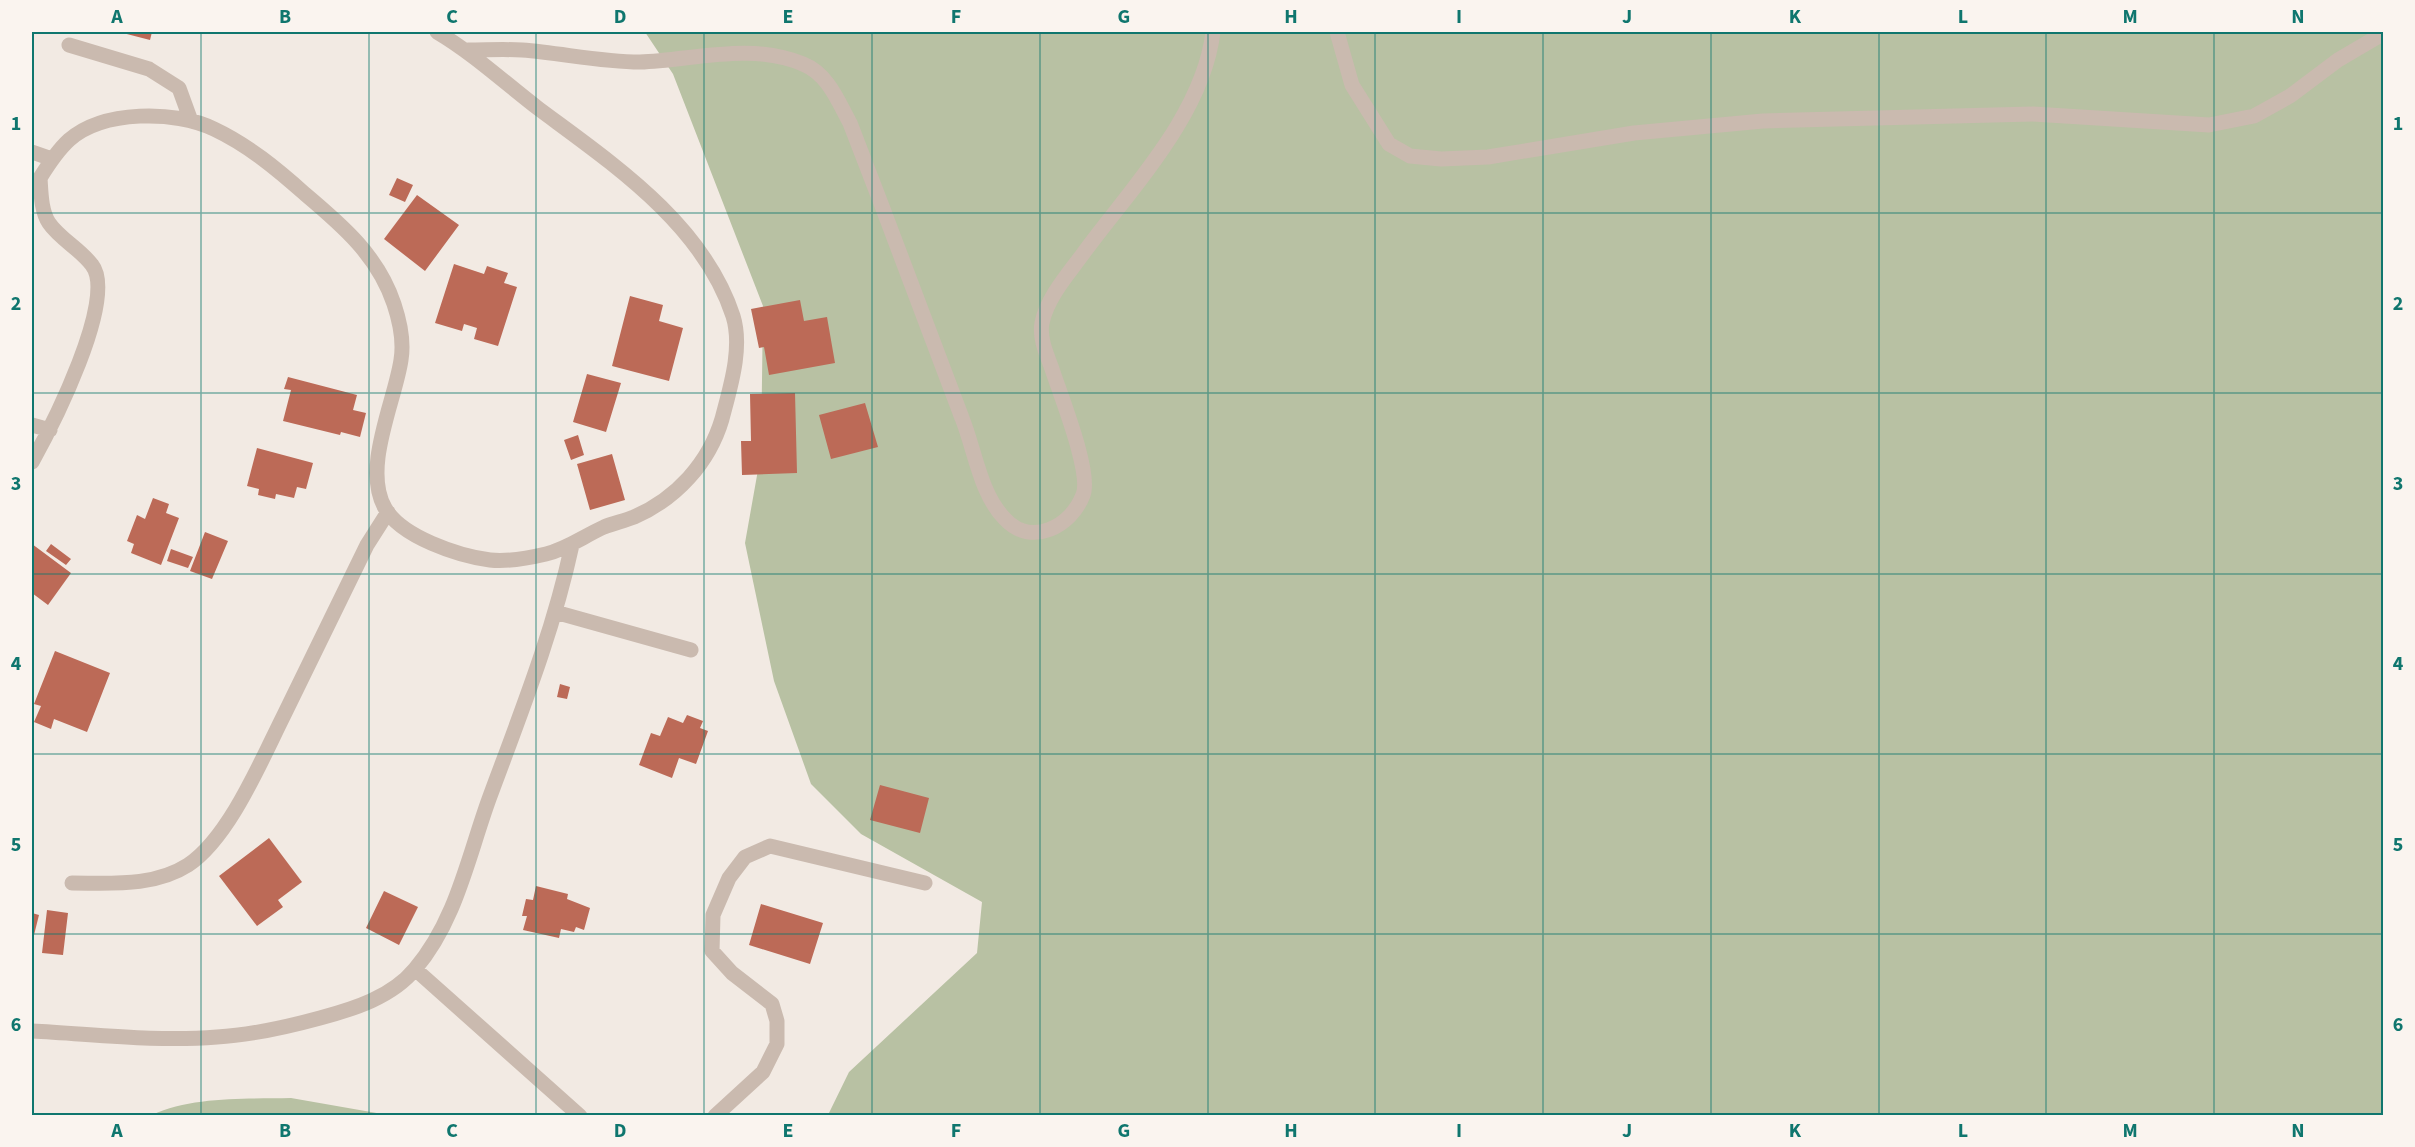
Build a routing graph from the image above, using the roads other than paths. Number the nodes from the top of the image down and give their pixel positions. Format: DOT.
graph roads {
  1 [pos="437,32"];
  2 [pos="1213,32"];
  3 [pos="1336,32"];
  4 [pos="2384,33"];
  5 [pos="69,45"];
  6 [pos="468,50"];
  7 [pos="191,121"];
  8 [pos="32,152"];
  9 [pos="52,159"];
  10 [pos="32,425"];
  11 [pos="50,430"];
  12 [pos="32,462"];
  13 [pos="388,512"];
  14 [pos="572,545"];
  15 [pos="555,612"];
  16 [pos="691,650"];
  17 [pos="72,883"];
  18 [pos="925,883"];
  19 [pos="415,969"];
  20 [pos="32,1031"];
  21 [pos="580,1116"];
  22 [pos="715,1116"];
  1 -- 6 [label="street"];
  2 -- 6 [label="street"];
  3 -- 4 [label="street"];
  5 -- 7 [label="street"];
  6 -- 14 [label="street"];
  7 -- 9 [label="street"];
  7 -- 13 [label="street"];
  8 -- 9 [label="street"];
  9 -- 11 [label="street"];
  10 -- 11 [label="street"];
  11 -- 12 [label="street"];
  13 -- 14 [label="street"];
  13 -- 17 [label="street"];
  14 -- 15 [label="street"];
  15 -- 16 [label="street"];
  15 -- 19 [label="street"];
  18 -- 22 [label="street"];
  19 -- 20 [label="street"];
  19 -- 21 [label="street"];
}
